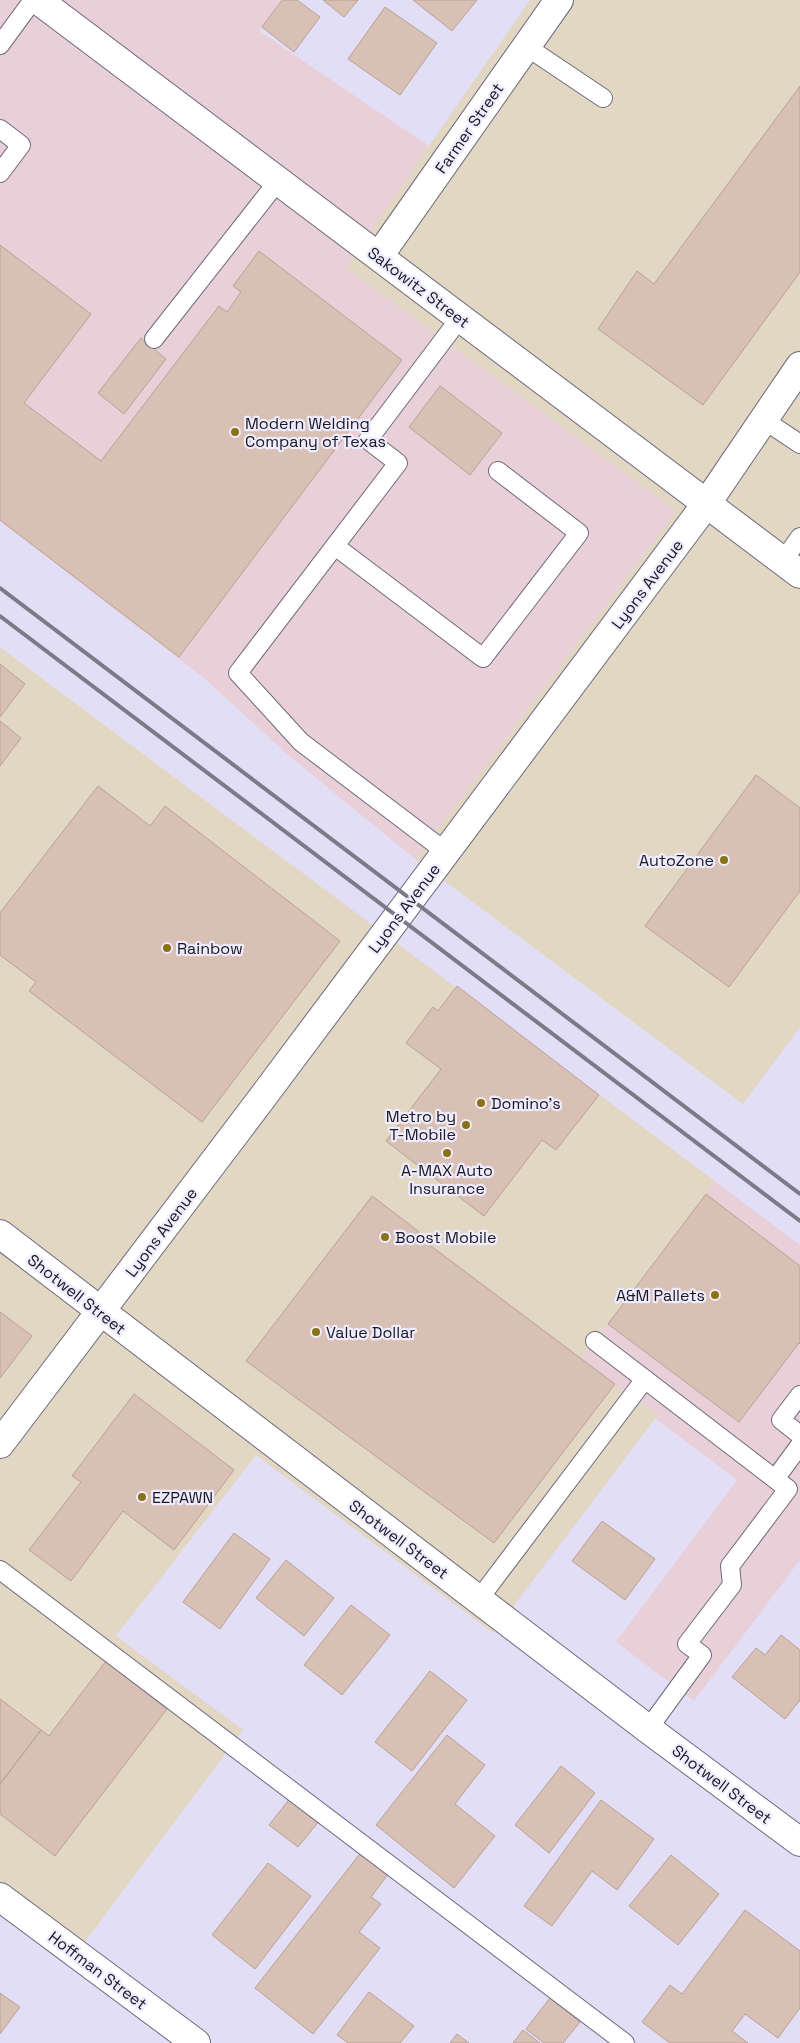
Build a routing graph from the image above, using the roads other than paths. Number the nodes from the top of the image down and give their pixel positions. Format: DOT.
graph roads {
  1 [pos="33,0"];
  2 [pos="38,0"];
  3 [pos="559,0"];
  4 [pos="0,45"];
  5 [pos="527,47"];
  6 [pos="603,98"];
  7 [pos="0,129"];
  8 [pos="0,173"];
  9 [pos="278,181"];
  10 [pos="379,256"];
  11 [pos="460,318"];
  12 [pos="154,338"];
  13 [pos="800,366"];
  14 [pos="764,420"];
  15 [pos="800,444"];
  16 [pos="498,471"];
  17 [pos="707,503"];
  18 [pos="800,537"];
  19 [pos="335,546"];
  20 [pos="792,568"];
  21 [pos="446,852"];
  22 [pos="0,1234"];
  23 [pos="101,1312"];
  24 [pos="595,1341"];
  25 [pos="645,1379"];
  26 [pos="800,1395"];
  27 [pos="800,1435"];
  28 [pos="0,1444"];
  29 [pos="800,1446"];
  30 [pos="775,1479"];
  31 [pos="0,1570"];
  32 [pos="479,1599"];
  33 [pos="648,1729"];
  34 [pos="800,1842"];
  35 [pos="0,1897"];
  36 [pos="196,2043"];
  37 [pos="625,2043"];
  1 -- 4 [label="lane"];
  2 -- 9 [label="street, Sakowitz Street"];
  3 -- 5 [label="street, Farmer Street"];
  5 -- 6 [label="lane"];
  5 -- 10 [label="street, Farmer Street"];
  7 -- 8 [label="lane"];
  9 -- 10 [label="street, Sakowitz Street"];
  9 -- 12 [label="lane"];
  10 -- 11 [label="street, Sakowitz Street"];
  11 -- 17 [label="street, Sakowitz Street"];
  11 -- 19 [label="lane"];
  13 -- 14 [label="street, Lyons Avenue"];
  14 -- 15 [label="lane"];
  14 -- 17 [label="street, Lyons Avenue"];
  16 -- 19 [label="lane"];
  17 -- 20 [label="street, Sakowitz Street"];
  17 -- 21 [label="street, Lyons Avenue"];
  18 -- 20 [label="lane"];
  19 -- 21 [label="lane"];
  21 -- 23 [label="street, Lyons Avenue"];
  22 -- 23 [label="street, Shotwell Street"];
  23 -- 28 [label="street, Lyons Avenue"];
  23 -- 32 [label="street, Shotwell Street"];
  24 -- 25 [label="lane"];
  25 -- 30 [label="lane"];
  25 -- 32 [label="lane"];
  26 -- 27 [label="lane"];
  29 -- 30 [label="lane"];
  30 -- 33 [label="lane"];
  31 -- 37 [label="lane"];
  32 -- 33 [label="street, Shotwell Street"];
  33 -- 34 [label="street, Shotwell Street"];
  35 -- 36 [label="street, Hoffman Street"];
}
